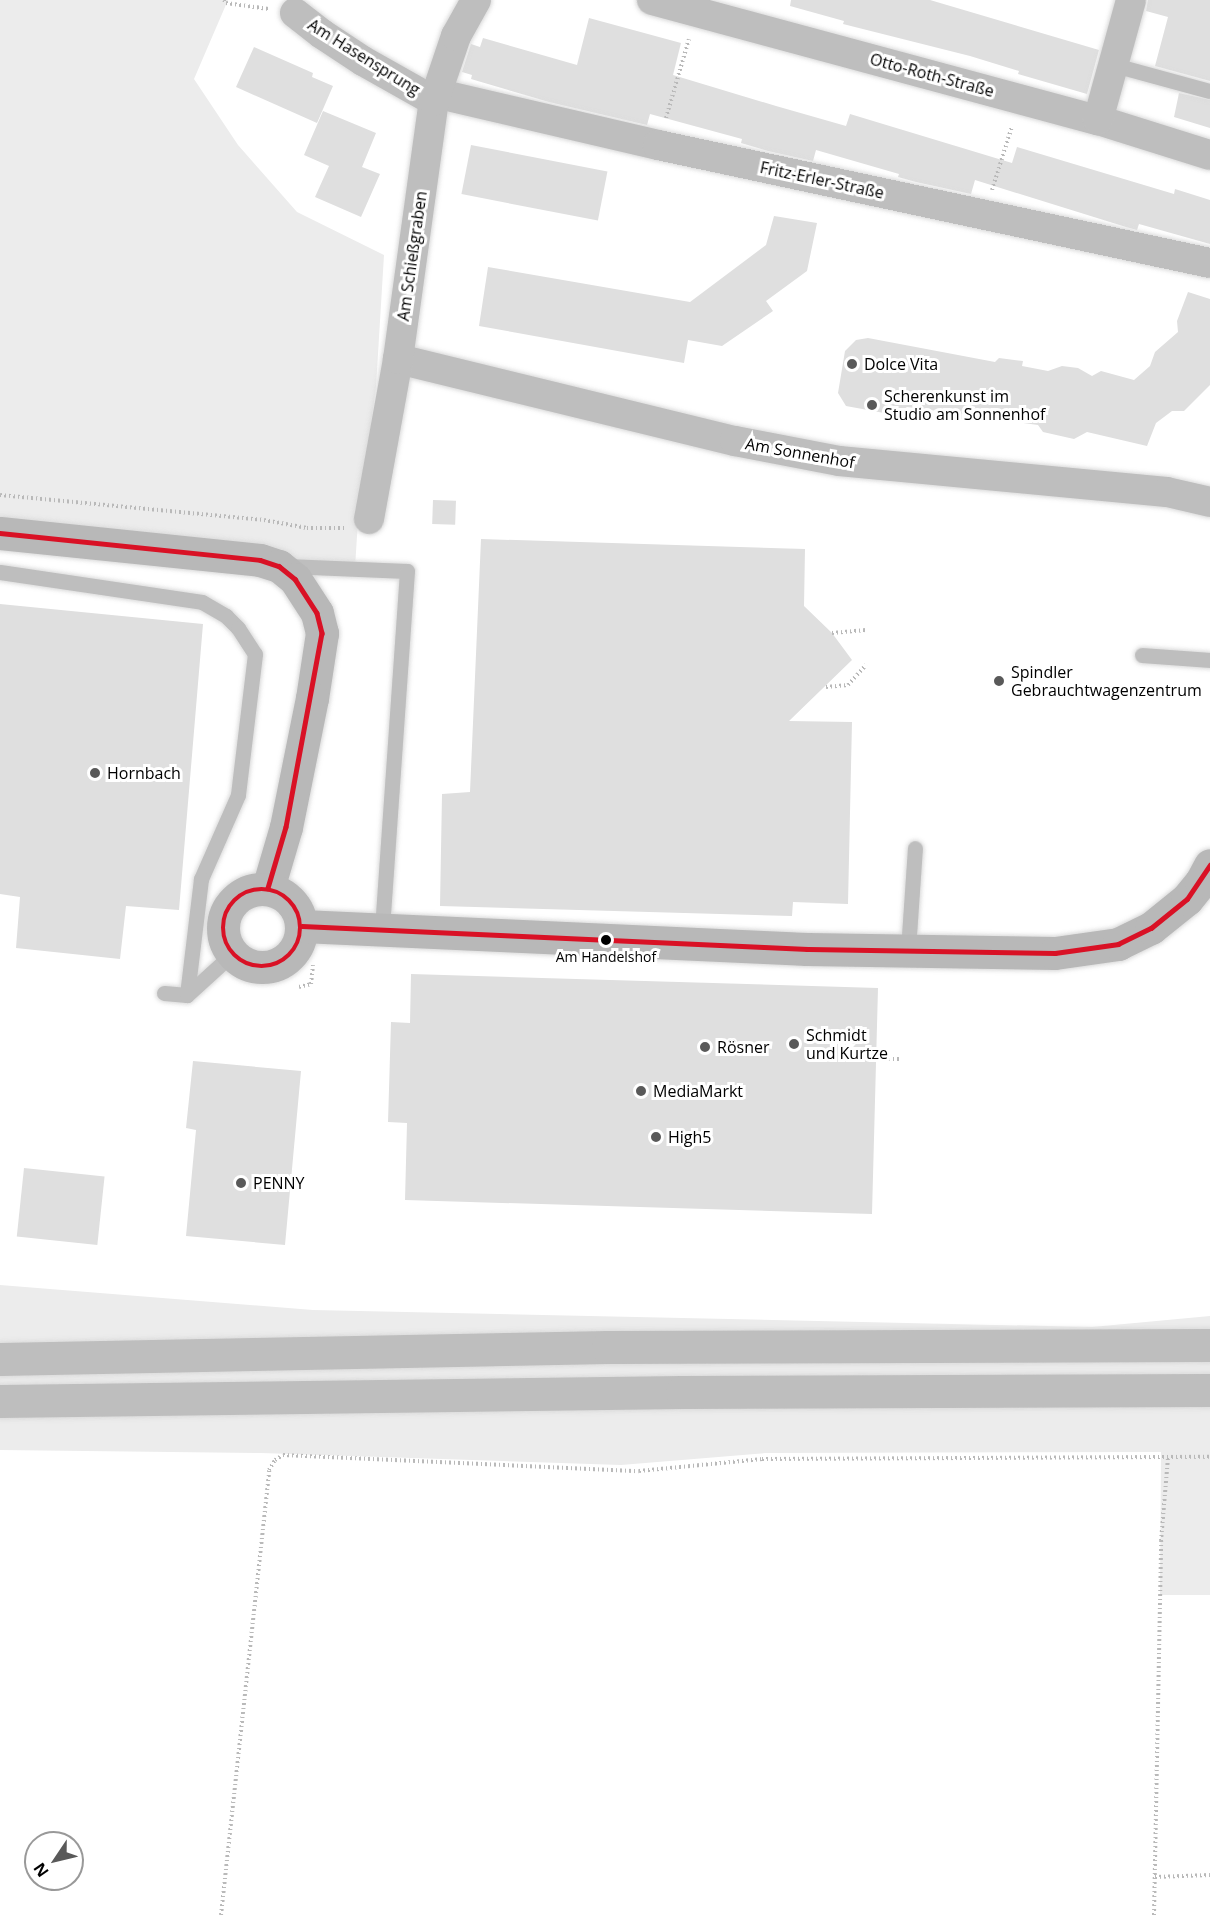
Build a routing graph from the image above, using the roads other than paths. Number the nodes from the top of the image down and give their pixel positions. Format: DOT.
graph roads {
  1 [pos="476,0"];
  2 [pos="652,0"];
  3 [pos="1123,2"];
  4 [pos="295,13"];
  5 [pos="1114,65"];
  6 [pos="1210,91"];
  7 [pos="434,97"];
  8 [pos="1098,120"];
  9 [pos="1210,155"];
  10 [pos="1210,264"];
  11 [pos="398,359"];
  12 [pos="1210,502"];
  13 [pos="369,519"];
  14 [pos="0,533"];
  15 [pos="279,566"];
  16 [pos="0,572"];
  17 [pos="1142,655"];
  18 [pos="1210,660"];
  19 [pos="915,848"];
  20 [pos="1207,877"];
  21 [pos="268,888"];
  22 [pos="302,926"];
  23 [pos="382,929"];
  24 [pos="908,950"];
  25 [pos="232,954"];
  26 [pos="164,993"];
  27 [pos="187,995"];
  28 [pos="1210,1345"];
  29 [pos="0,1359"];
  30 [pos="1210,1390"];
  31 [pos="0,1401"];
  1 -- 7 [label="street, Am Schießgraben"];
  2 -- 8 [label="street, Otto-Roth-Straße"];
  3 -- 5 [label="street"];
  4 -- 7 [label="street, Am Hasensprung"];
  5 -- 6 [label="lane"];
  5 -- 8 [label="street"];
  7 -- 10 [label="street, Fritz-Erler-Straße"];
  7 -- 11 [label="street, Am Schießgraben"];
  8 -- 9 [label="street, Otto-Roth-Straße"];
  11 -- 12 [label="street, Am Sonnenhof"];
  11 -- 13 [label="street, Am Schießgraben"];
  14 -- 15 [label="street"];
  15 -- 21 [label="street"];
  15 -- 23 [label="lane"];
  16 -- 27 [label="lane"];
  17 -- 18 [label="lane"];
  19 -- 24 [label="lane"];
  20 -- 24 [label="street"];
  21 -- 22 [label="street"];
  21 -- 25 [label="street"];
  22 -- 23 [label="street"];
  22 -- 25 [label="street"];
  23 -- 24 [label="street"];
  25 -- 27 [label="lane"];
  26 -- 27 [label="lane"];
  28 -- 29 [label="highway"];
  30 -- 31 [label="highway"];
}
